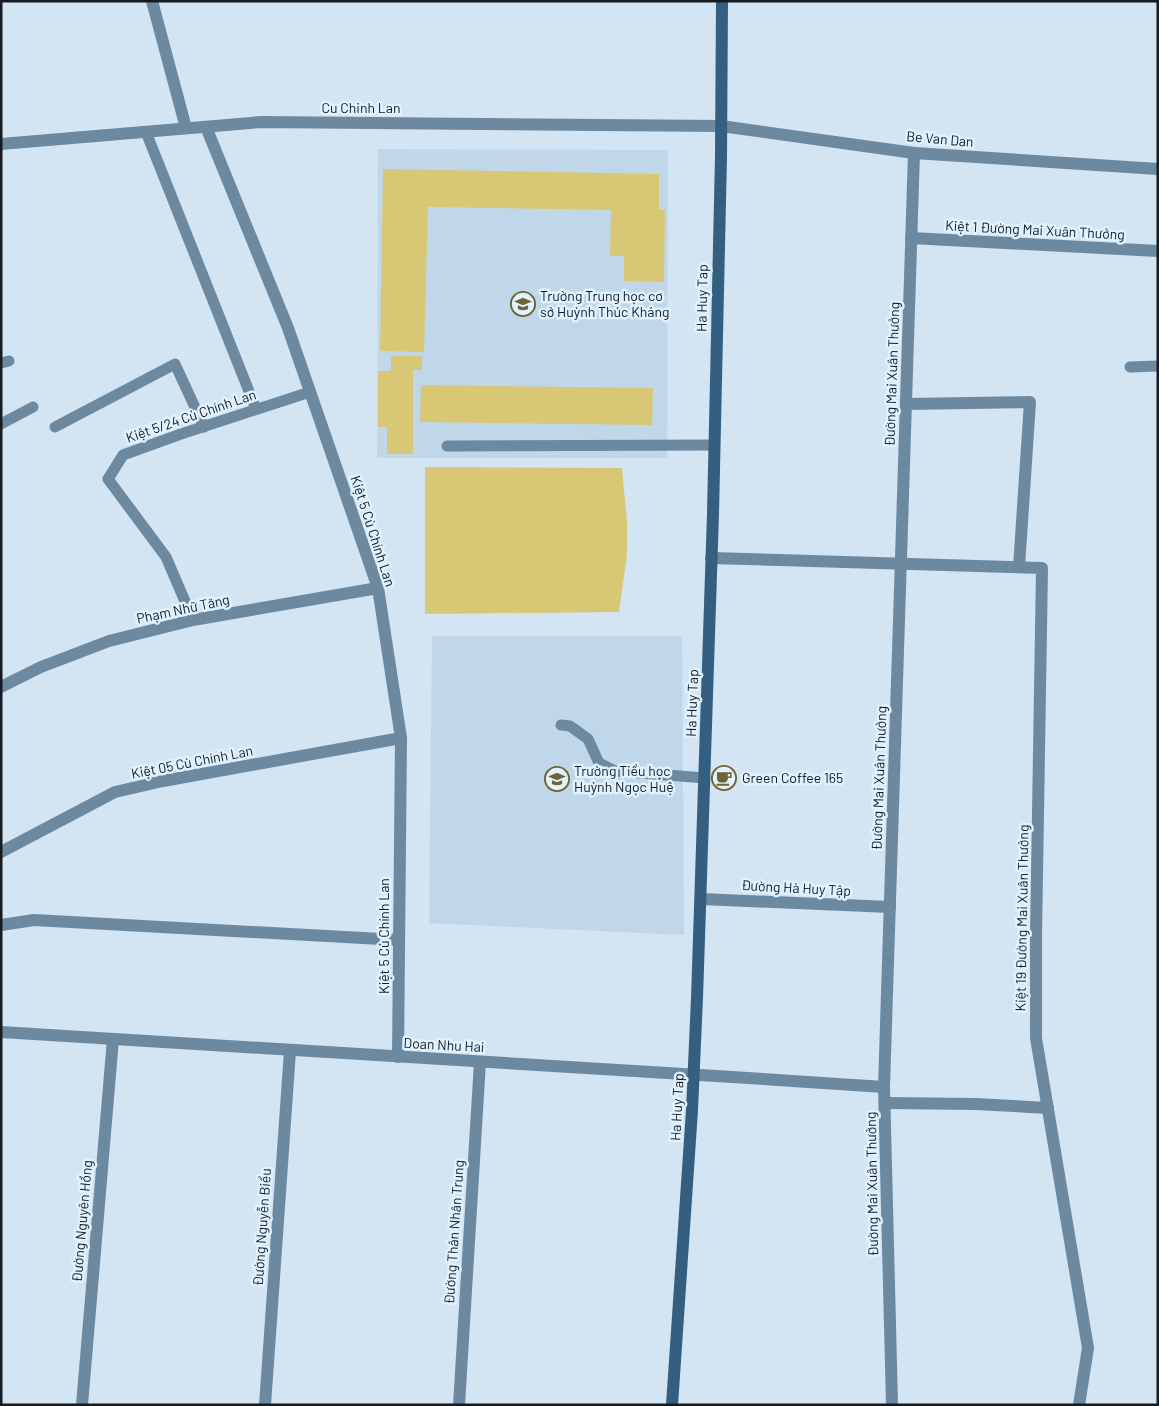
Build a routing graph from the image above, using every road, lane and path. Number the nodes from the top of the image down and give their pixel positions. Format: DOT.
graph roads {
  1 [pos="152,1"];
  2 [pos="722,1"];
  3 [pos="721,126"];
  4 [pos="206,127"];
  5 [pos="186,128"];
  6 [pos="146,132"];
  7 [pos="1,144"];
  8 [pos="914,153"];
  9 [pos="1158,169"];
  10 [pos="911,238"];
  11 [pos="1158,252"];
  12 [pos="1158,366"];
  13 [pos="1130,367"];
  14 [pos="310,392"];
  15 [pos="906,404"];
  16 [pos="33,407"];
  17 [pos="256,410"];
  18 [pos="1,424"];
  19 [pos="55,426"];
  20 [pos="204,426"];
  21 [pos="714,445"];
  22 [pos="447,446"];
  23 [pos="711,558"];
  24 [pos="901,563"];
  25 [pos="1019,567"];
  26 [pos="378,588"];
  27 [pos="193,620"];
  28 [pos="1,687"];
  29 [pos="560,725"];
  30 [pos="401,738"];
  31 [pos="705,778"];
  32 [pos="1,852"];
  33 [pos="701,899"];
  34 [pos="890,907"];
  35 [pos="1,925"];
  36 [pos="399,940"];
  37 [pos="1,1032"];
  38 [pos="112,1039"];
  39 [pos="290,1051"];
  40 [pos="398,1057"];
  41 [pos="480,1062"];
  42 [pos="694,1074"];
  43 [pos="884,1087"];
  44 [pos="885,1103"];
  45 [pos="1048,1108"];
  46 [pos="82,1405"];
  47 [pos="265,1405"];
  48 [pos="459,1405"];
  49 [pos="672,1405"];
  50 [pos="892,1405"];
  51 [pos="1079,1405"];
  1 -- 5 [label="street"];
  2 -- 3 [label="street, Ha Huy Tap"];
  3 -- 4 [label="street, Cu Chinh Lan"];
  3 -- 8 [label="street, Be Van Dan"];
  3 -- 21 [label="street, Ha Huy Tap"];
  4 -- 5 [label="street, Cu Chinh Lan"];
  4 -- 14 [label="street, Kiệt 5 Cù Chính Lan"];
  5 -- 6 [label="street, Cu Chinh Lan"];
  6 -- 7 [label="street, Cu Chinh Lan"];
  6 -- 17 [label="lane"];
  8 -- 9 [label="street, Be Van Dan"];
  8 -- 10 [label="street, Đường Mai Xuân Thưởng"];
  10 -- 11 [label="street, Kiệt 1 Đường Mai Xuân Thưởng"];
  10 -- 15 [label="street, Đường Mai Xuân Thưởng"];
  12 -- 13 [label="lane"];
  14 -- 17 [label="lane, Kiệt 5/24 Cù Chính Lan"];
  14 -- 26 [label="street, Kiệt 5 Cù Chính Lan"];
  15 -- 24 [label="street, Đường Mai Xuân Thưởng"];
  15 -- 25 [label="street"];
  16 -- 18 [label="lane"];
  17 -- 20 [label="lane, Kiệt 5/24 Cù Chính Lan"];
  19 -- 20 [label="lane"];
  20 -- 27 [label="lane, Kiệt 5/24 Cù Chính Lan"];
  21 -- 22 [label="lane"];
  21 -- 23 [label="street, Ha Huy Tap"];
  23 -- 24 [label="street"];
  23 -- 31 [label="street, Ha Huy Tap"];
  24 -- 25 [label="street, Kiệt 19 Đường Mai Xuân Thưởng"];
  24 -- 34 [label="street, Đường Mai Xuân Thưởng"];
  25 -- 45 [label="street, Kiệt 19 Đường Mai Xuân Thưởng"];
  26 -- 27 [label="street, Phạm Nhữ Tăng"];
  26 -- 30 [label="street, Kiệt 5 Cù Chính Lan"];
  27 -- 28 [label="street, Phạm Nhữ Tăng"];
  29 -- 31 [label="lane"];
  30 -- 32 [label="street, Kiệt 05 Cù Chính Lan"];
  30 -- 36 [label="street, Kiệt 5 Cù Chính Lan"];
  31 -- 33 [label="street, Ha Huy Tap"];
  33 -- 34 [label="street, Đường Hà Huy Tập"];
  33 -- 42 [label="street, Ha Huy Tap"];
  34 -- 43 [label="street, Đường Mai Xuân Thưởng"];
  35 -- 36 [label="street"];
  36 -- 40 [label="street, Kiệt 5 Cù Chính Lan"];
  37 -- 38 [label="street, Doan Nhu Hai"];
  38 -- 39 [label="street, Doan Nhu Hai"];
  38 -- 46 [label="street, Đường Nguyên Hồng"];
  39 -- 40 [label="street, Doan Nhu Hai"];
  39 -- 47 [label="street, Đường Nguyễn Biểu"];
  40 -- 41 [label="street, Doan Nhu Hai"];
  41 -- 42 [label="street, Doan Nhu Hai"];
  41 -- 48 [label="street, Đường Thân Nhân Trung"];
  42 -- 43 [label="street, Doan Nhu Hai"];
  42 -- 49 [label="street, Ha Huy Tap"];
  43 -- 44 [label="street, Đường Mai Xuân Thưởng"];
  44 -- 45 [label="street"];
  44 -- 50 [label="street, Đường Mai Xuân Thưởng"];
  45 -- 51 [label="street, Kiệt 19 Đường Mai Xuân Thưởng"];
}
